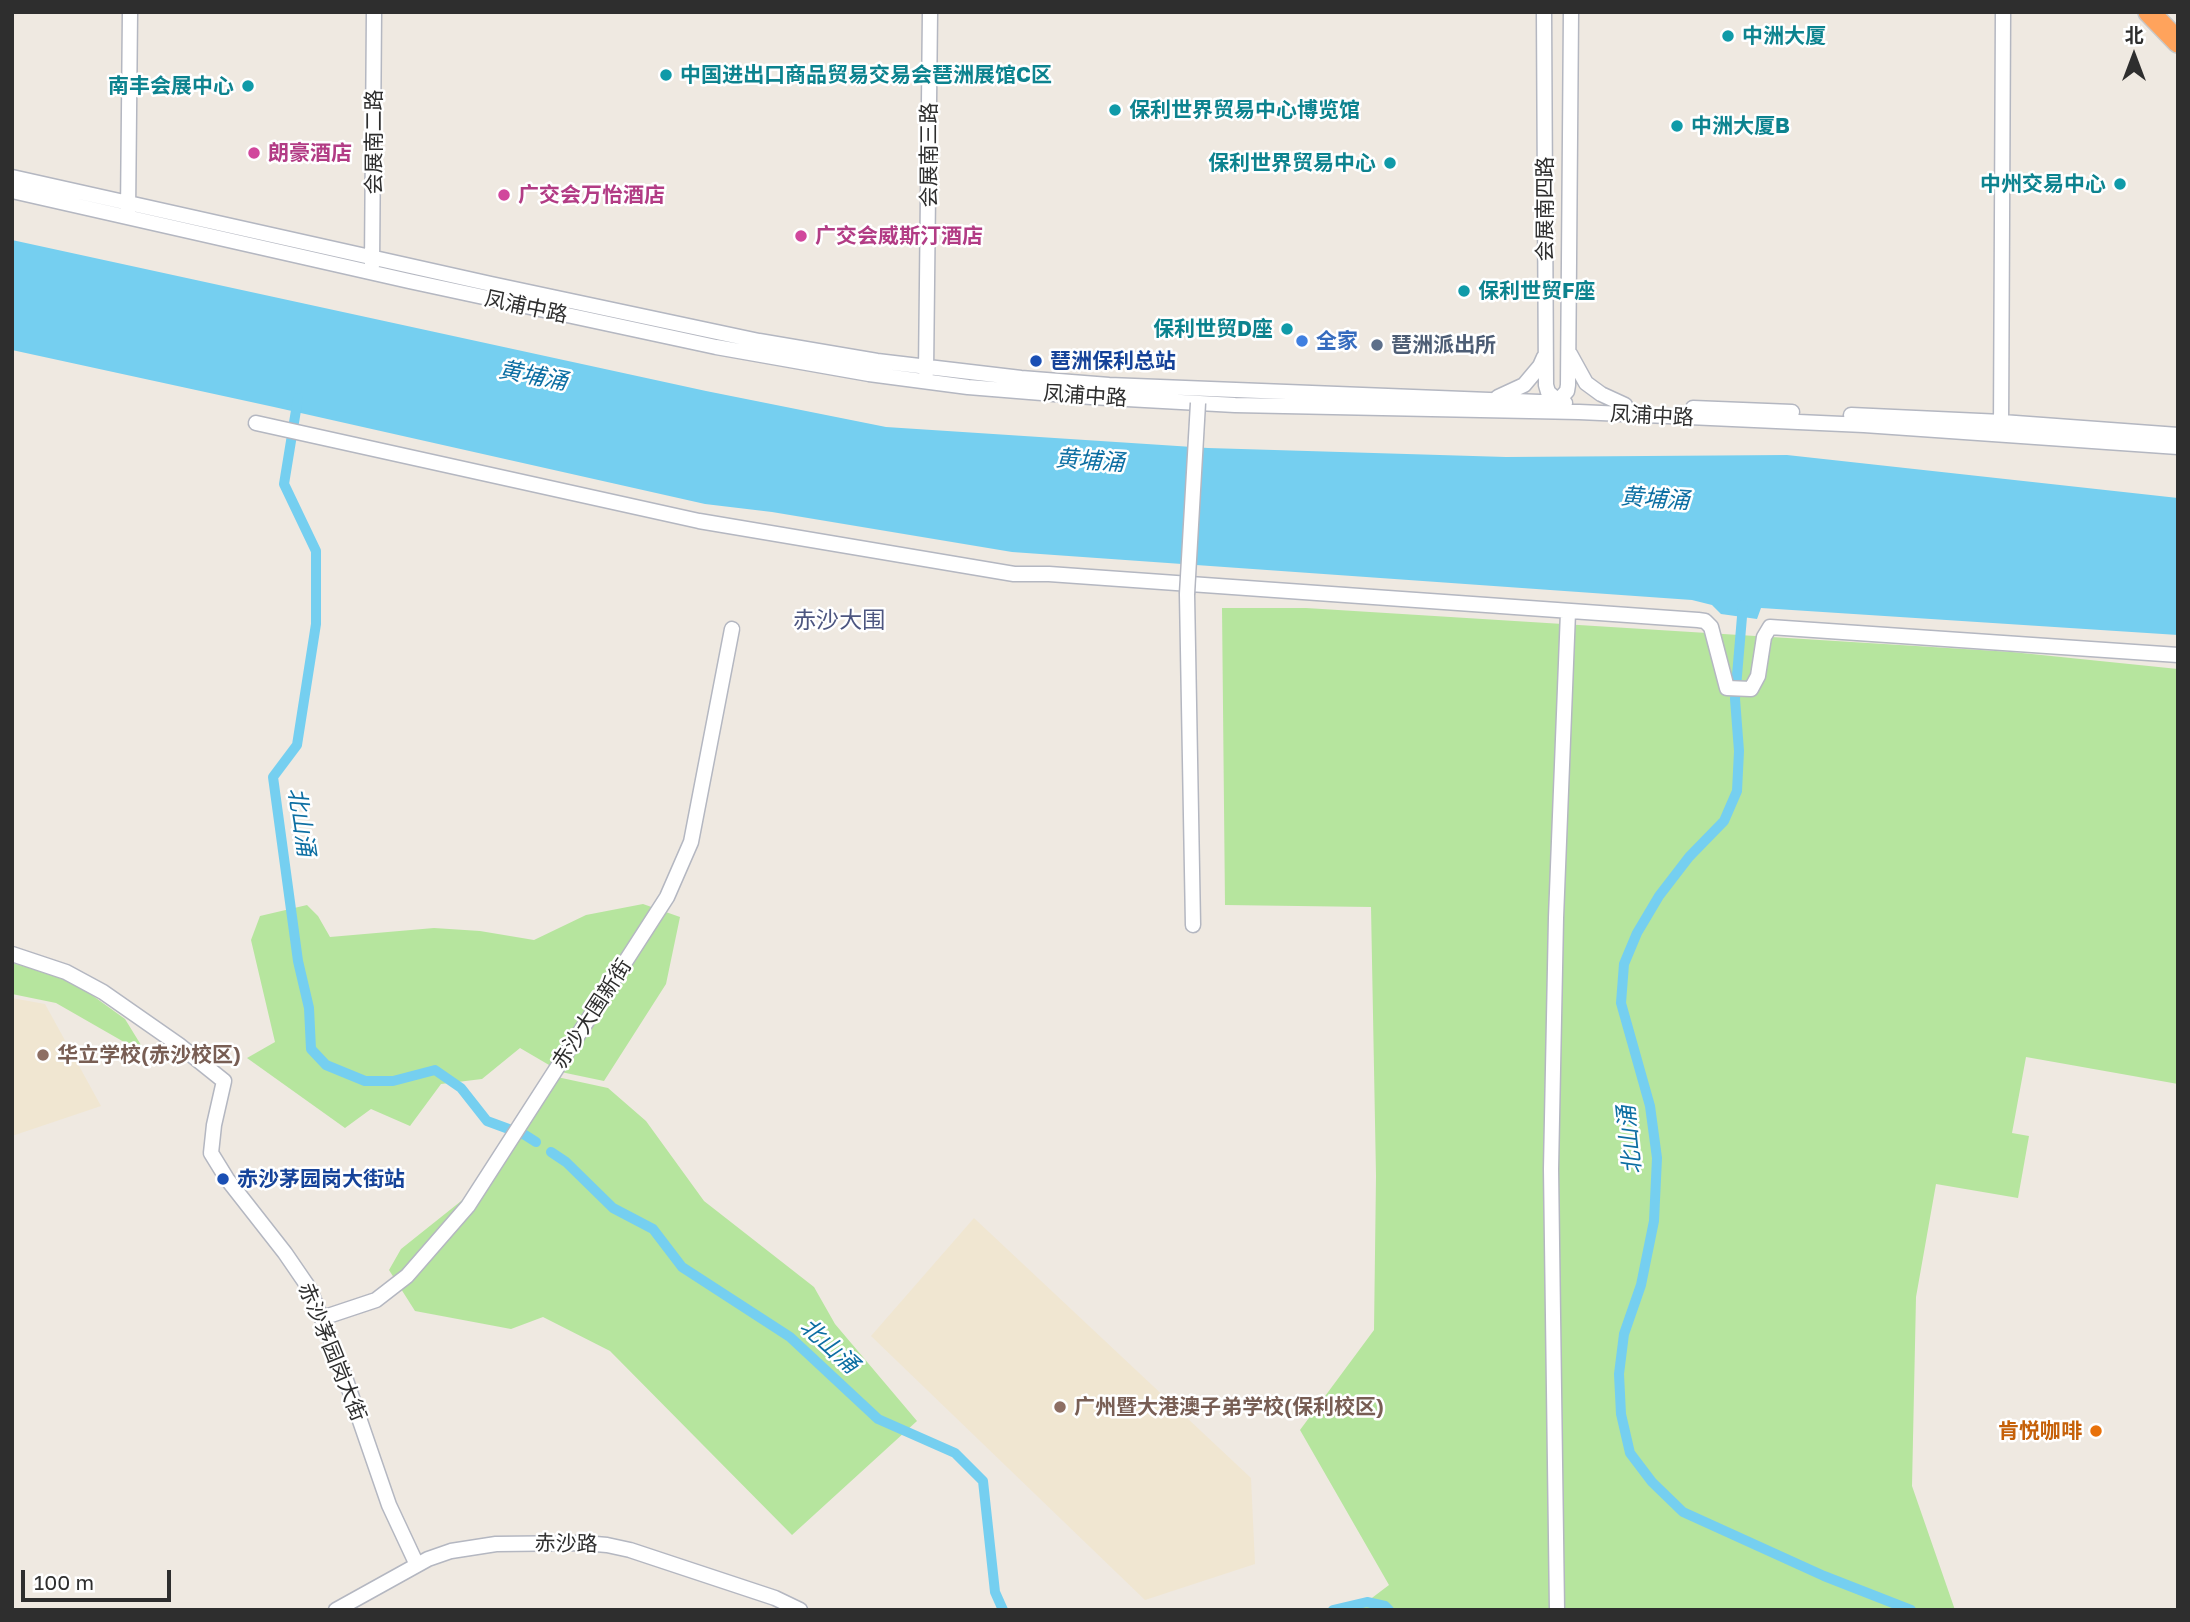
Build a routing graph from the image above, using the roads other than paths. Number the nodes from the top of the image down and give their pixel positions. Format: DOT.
graph roads {
  1 [pos="130,12"];
  2 [pos="374,12"];
  3 [pos="930,12"];
  4 [pos="1544,12"];
  5 [pos="1571,12"];
  6 [pos="2003,12"];
  7 [pos="2149,12"];
  8 [pos="2178,42"];
  9 [pos="12,177"];
  10 [pos="12,191"];
  11 [pos="128,210"];
  12 [pos="373,257"];
  13 [pos="371,272"];
  14 [pos="1546,352"];
  15 [pos="1569,352"];
  16 [pos="926,374"];
  17 [pos="1489,400"];
  18 [pos="1557,402"];
  19 [pos="1198,403"];
  20 [pos="1625,405"];
  21 [pos="1534,411"];
  22 [pos="1579,412"];
  23 [pos="256,424"];
  24 [pos="2001,428"];
  25 [pos="2178,435"];
  26 [pos="2178,447"];
  27 [pos="1569,612"];
  28 [pos="732,629"];
  29 [pos="2178,655"];
  30 [pos="1193,925"];
  31 [pos="12,954"];
  32 [pos="323,1318"];
  33 [pos="417,1565"];
  34 [pos="336,1610"];
  35 [pos="800,1610"];
  36 [pos="1557,1610"];
  1 -- 11 [label="street"];
  2 -- 12 [label="street, 会展南二路"];
  3 -- 16 [label="street, 会展南三路"];
  4 -- 14 [label="street, 会展南四路"];
  5 -- 15 [label="street, 会展南四路"];
  6 -- 24 [label="street"];
  7 -- 8 [label="highway"];
  9 -- 11 [label="street, 凤浦中路"];
  10 -- 11 [label="street, 凤浦中路"];
  11 -- 12 [label="street, 凤浦中路"];
  11 -- 13 [label="street, 凤浦中路"];
  12 -- 13 [label="street, 会展南二路"];
  12 -- 16 [label="street, 凤浦中路"];
  13 -- 16 [label="street, 凤浦中路"];
  14 -- 17 [label="street"];
  14 -- 18 [label="street, 会展南四路"];
  15 -- 18 [label="street, 会展南四路"];
  15 -- 20 [label="street"];
  16 -- 17 [label="street, 凤浦中路"];
  16 -- 19 [label="street, 凤浦中路"];
  17 -- 18 [label="street, 凤浦中路"];
  18 -- 20 [label="street, 凤浦中路"];
  18 -- 21 [label="street"];
  18 -- 22 [label="street"];
  19 -- 21 [label="street, 凤浦中路"];
  19 -- 30 [label="street, bridge"];
  20 -- 24 [label="street, 凤浦中路"];
  21 -- 22 [label="street, 凤浦中路"];
  22 -- 24 [label="street, 凤浦中路"];
  23 -- 27 [label="street"];
  24 -- 25 [label="street, 凤浦中路"];
  24 -- 26 [label="street, 凤浦中路"];
  27 -- 29 [label="street"];
  27 -- 36 [label="street"];
  28 -- 32 [label="street, 赤沙大围新街"];
  31 -- 32 [label="street, 赤沙茅园岗大街"];
  32 -- 33 [label="street, 赤沙茅园岗大街"];
  33 -- 34 [label="street, 赤沙路"];
  33 -- 35 [label="street, 赤沙路"];
}
